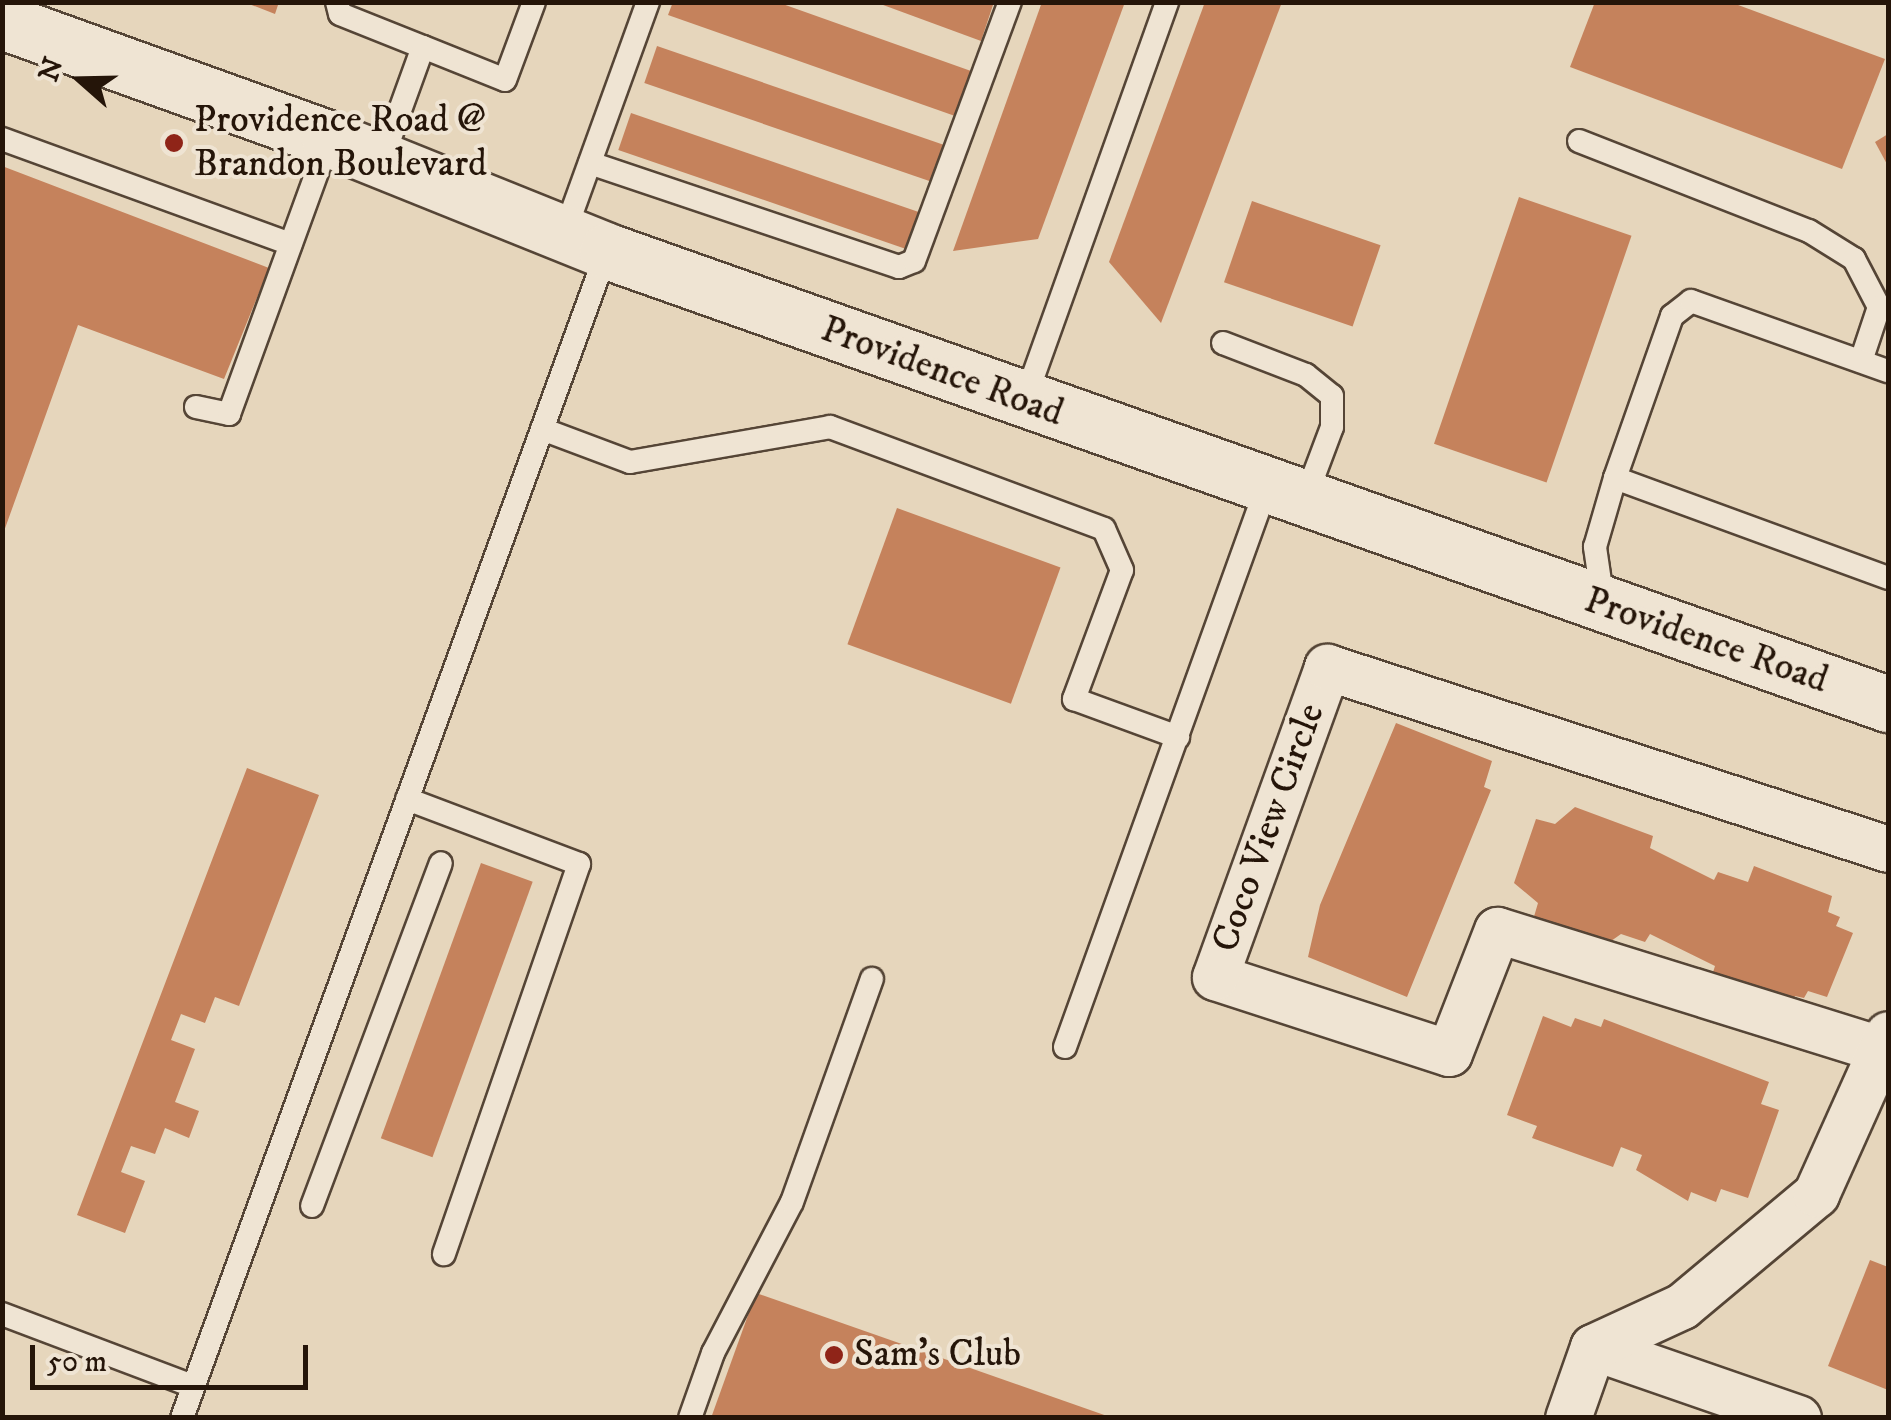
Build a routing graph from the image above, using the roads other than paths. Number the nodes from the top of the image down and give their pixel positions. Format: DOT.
graph roads {
  1 [pos="337,2"];
  2 [pos="534,2"];
  3 [pos="648,2"];
  4 [pos="1010,2"];
  5 [pos="1166,2"];
  6 [pos="2,21"];
  7 [pos="423,47"];
  8 [pos="2,138"];
  9 [pos="329,139"];
  10 [pos="1579,142"];
  11 [pos="382,160"];
  12 [pos="590,163"];
  13 [pos="586,242"];
  14 [pos="290,244"];
  15 [pos="1223,343"];
  16 [pos="1861,361"];
  17 [pos="1888,371"];
  18 [pos="1024,401"];
  19 [pos="196,407"];
  20 [pos="542,429"];
  21 [pos="1615,478"];
  22 [pos="1285,495"];
  23 [pos="1888,578"];
  24 [pos="1604,606"];
  25 [pos="1888,704"];
  26 [pos="1178,737"];
  27 [pos="407,798"];
  28 [pos="1888,849"];
  29 [pos="441,863"];
  30 [pos="872,979"];
  31 [pos="1886,1042"];
  32 [pos="1065,1047"];
  33 [pos="312,1206"];
  34 [pos="444,1254"];
  35 [pos="2,1314"];
  36 [pos="1593,1348"];
  37 [pos="193,1386"];
  38 [pos="182,1418"];
  39 [pos="690,1418"];
  40 [pos="1568,1418"];
  41 [pos="1798,1418"];
  1 -- 7 [label="lane"];
  2 -- 7 [label="lane"];
  3 -- 12 [label="lane"];
  4 -- 12 [label="lane"];
  5 -- 18 [label="lane"];
  6 -- 9 [label="street, Providence Road"];
  7 -- 11 [label="lane"];
  8 -- 14 [label="lane"];
  9 -- 11 [label="street, Providence Road"];
  9 -- 14 [label="lane"];
  10 -- 16 [label="lane"];
  11 -- 13 [label="street, Providence Road"];
  12 -- 13 [label="lane"];
  13 -- 18 [label="street, Providence Road"];
  13 -- 20 [label="lane"];
  14 -- 19 [label="lane"];
  15 -- 22 [label="lane"];
  16 -- 17 [label="lane"];
  16 -- 21 [label="lane"];
  18 -- 22 [label="street, Providence Road"];
  20 -- 26 [label="lane"];
  20 -- 27 [label="lane"];
  21 -- 23 [label="lane"];
  21 -- 24 [label="lane"];
  22 -- 24 [label="street, Providence Road"];
  22 -- 26 [label="lane"];
  24 -- 25 [label="street, Providence Road"];
  26 -- 32 [label="lane"];
  27 -- 34 [label="lane"];
  27 -- 37 [label="lane"];
  28 -- 31 [label="street, Coco View Circle"];
  29 -- 33 [label="lane"];
  30 -- 39 [label="lane"];
  31 -- 36 [label="street"];
  35 -- 37 [label="lane"];
  36 -- 40 [label="street"];
  36 -- 41 [label="street"];
  37 -- 38 [label="lane"];
}
